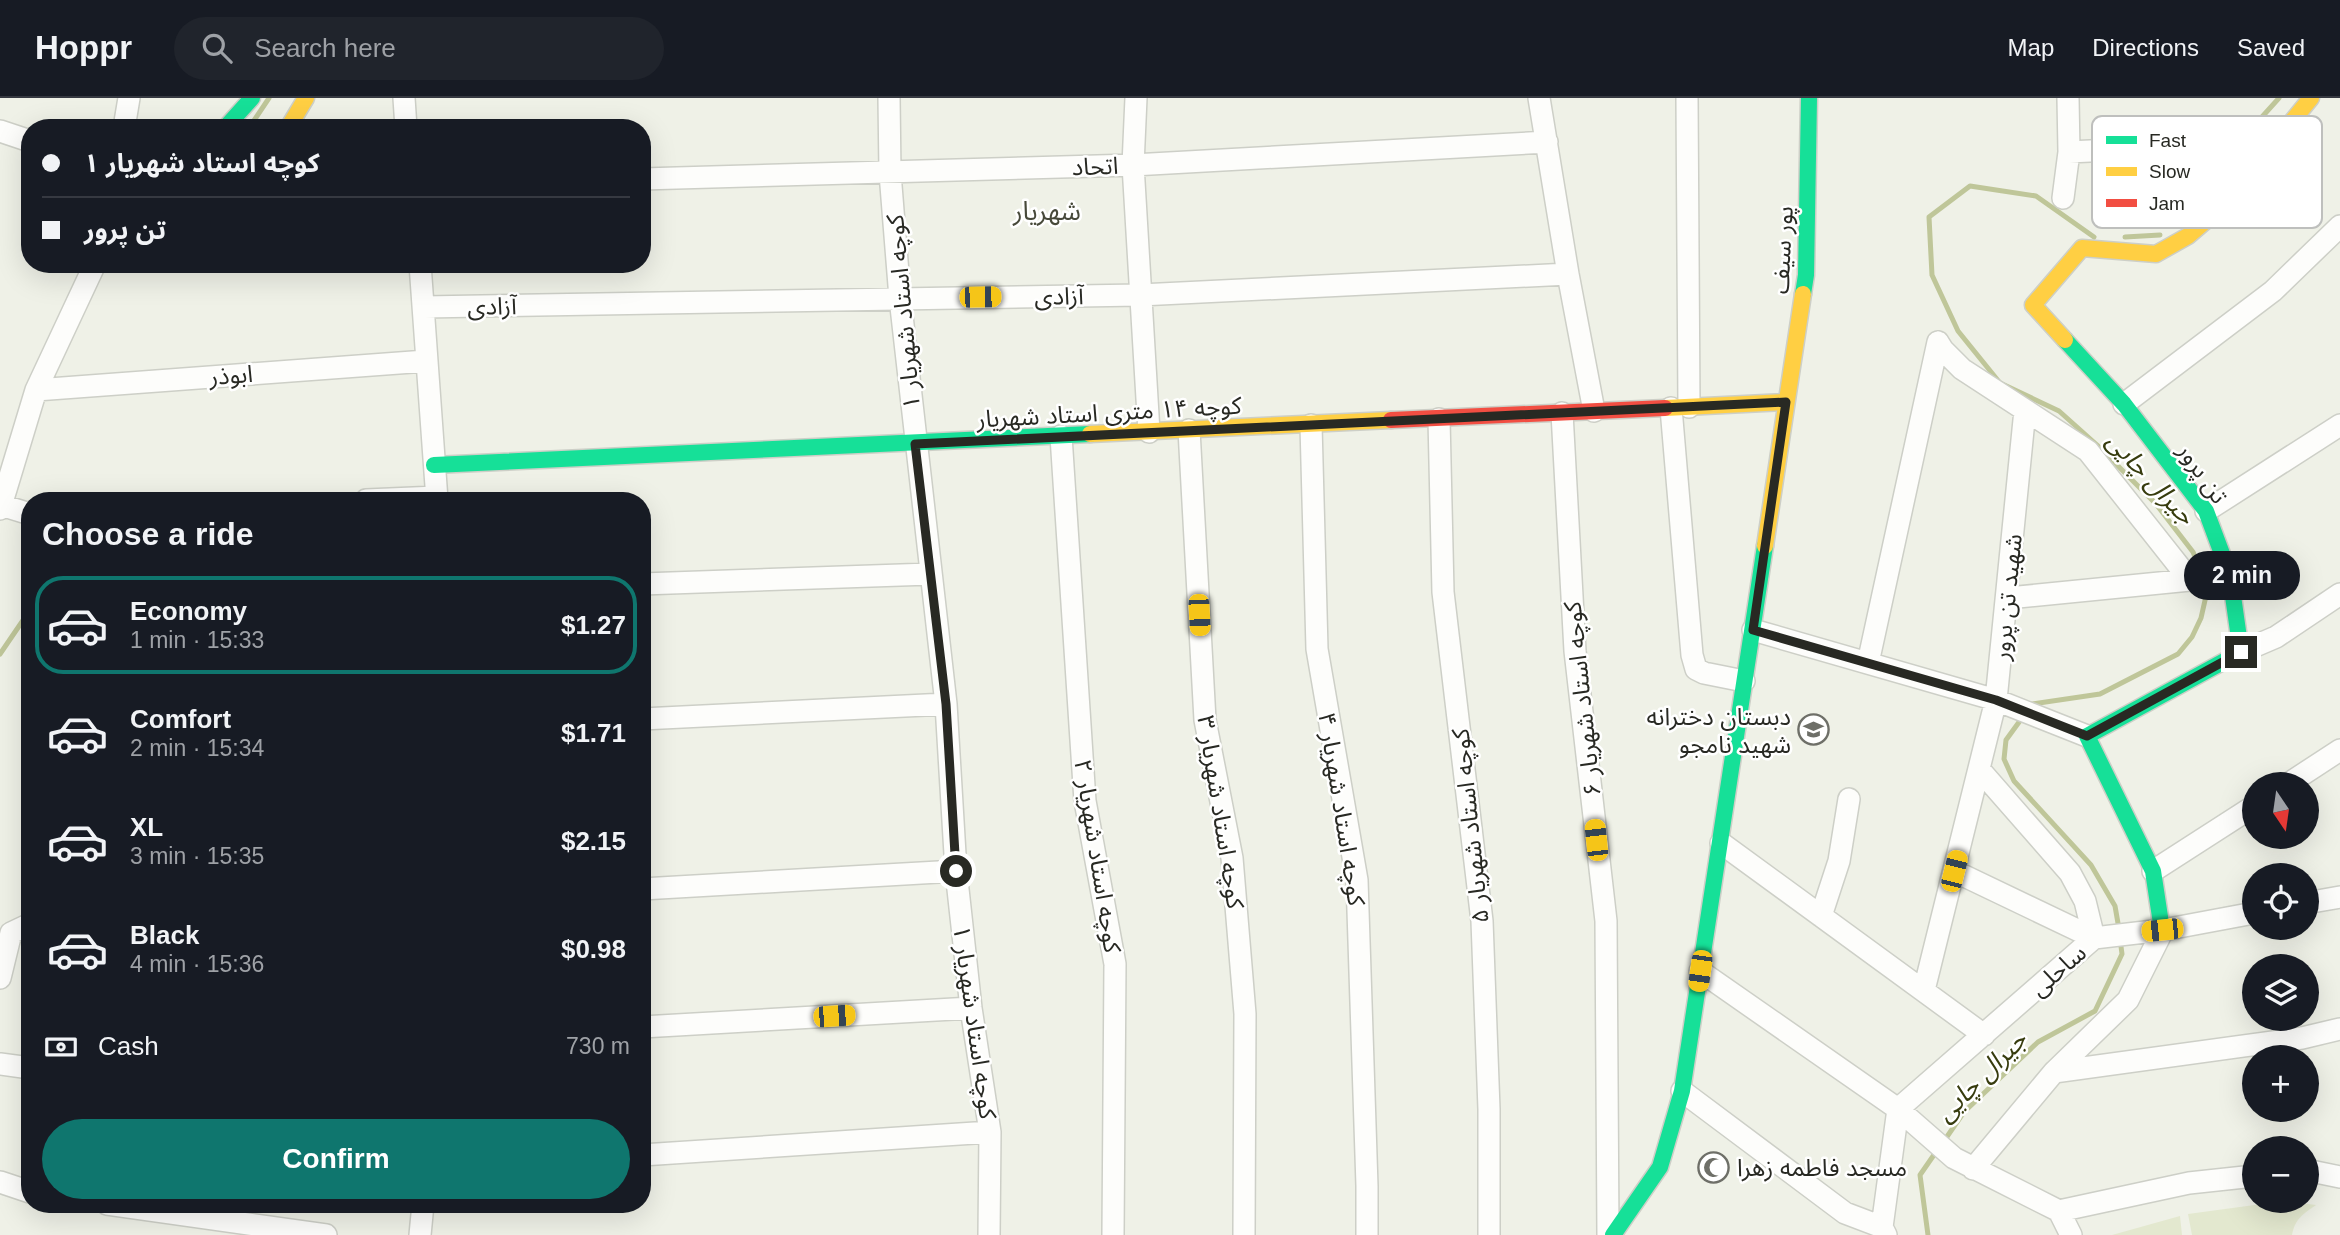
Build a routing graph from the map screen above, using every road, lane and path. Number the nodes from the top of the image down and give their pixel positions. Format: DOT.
graph roads {
  1 [pos="129,98"];
  2 [pos="252,98"];
  3 [pos="306,98"];
  4 [pos="404,98"];
  5 [pos="889,98"];
  6 [pos="1136,98"];
  7 [pos="1539,98"];
  8 [pos="1686,98"];
  9 [pos="1809,98"];
  10 [pos="2068,98"];
  11 [pos="2311,98"];
  12 [pos="2296,116"];
  13 [pos="126,119"];
  14 [pos="233,119"];
  15 [pos="293,119"];
  16 [pos="406,119"];
  17 [pos="0,131"];
  18 [pos="21,138"];
  19 [pos="1547,142"];
  20 [pos="2092,151"];
  21 [pos="2069,152"];
  22 [pos="1133,165"];
  23 [pos="890,173"];
  24 [pos="651,179"];
  25 [pos="2063,198"];
  26 [pos="2340,226"];
  27 [pos="2197,228"];
  28 [pos="91,273"];
  29 [pos="422,273"];
  30 [pos="1568,274"];
  31 [pos="1140,295"];
  32 [pos="900,298"];
  33 [pos="424,307"];
  34 [pos="426,361"];
  35 [pos="36,390"];
  36 [pos="1786,402"];
  37 [pos="2124,404"];
  38 [pos="1680,408"];
  39 [pos="2025,410"];
  40 [pos="1594,411"];
  41 [pos="1562,414"];
  42 [pos="1439,419"];
  43 [pos="1311,425"];
  44 [pos="2340,425"];
  45 [pos="1189,430"];
  46 [pos="1149,432"];
  47 [pos="1061,436"];
  48 [pos="915,444"];
  49 [pos="9,447"];
  50 [pos="434,465"];
  51 [pos="436,492"];
  52 [pos="1,507"];
  53 [pos="2206,510"];
  54 [pos="21,512"];
  55 [pos="930,574"];
  56 [pos="651,584"];
  57 [pos="2340,594"];
  58 [pos="2008,598"];
  59 [pos="1753,630"];
  60 [pos="2241,652"];
  61 [pos="1868,663"];
  62 [pos="1744,681"];
  63 [pos="1996,700"];
  64 [pos="946,704"];
  65 [pos="651,719"];
  66 [pos="2087,736"];
  67 [pos="2340,750"];
  68 [pos="1979,769"];
  69 [pos="2306,772"];
  70 [pos="1849,799"];
  71 [pos="2242,814"];
  72 [pos="1720,843"];
  73 [pos="956,871"];
  74 [pos="1954,871"];
  75 [pos="2153,871"];
  76 [pos="651,888"];
  77 [pos="2340,897"];
  78 [pos="2319,901"];
  79 [pos="2242,915"];
  80 [pos="1821,916"];
  81 [pos="2163,930"];
  82 [pos="21,937"];
  83 [pos="2095,938"];
  84 [pos="1700,971"];
  85 [pos="0,978"];
  86 [pos="1924,990"];
  87 [pos="971,1008"];
  88 [pos="651,1026"];
  89 [pos="2340,1030"];
  90 [pos="1984,1035"];
  91 [pos="0,1064"];
  92 [pos="21,1067"];
  93 [pos="2054,1072"];
  94 [pos="1682,1091"];
  95 [pos="1898,1109"];
  96 [pos="990,1132"];
  97 [pos="651,1154"];
  98 [pos="1964,1163"];
  99 [pos="2319,1173"];
  100 [pos="2242,1177"];
  101 [pos="2340,1177"];
  102 [pos="0,1182"];
  103 [pos="21,1189"];
  104 [pos="2059,1211"];
  105 [pos="171,1213"];
  106 [pos="422,1213"];
  107 [pos="1884,1231"];
  108 [pos="326,1235"];
  109 [pos="419,1235"];
  110 [pos="989,1235"];
  111 [pos="1113,1235"];
  112 [pos="1244,1235"];
  113 [pos="1367,1235"];
  114 [pos="1489,1235"];
  115 [pos="1611,1235"];
  116 [pos="2071,1235"];
  1 -- 13 [label="street"];
  2 -- 14 [label="street"];
  3 -- 15 [label="street"];
  4 -- 16 [label="street"];
  5 -- 23 [label="street, کوچه استاد شهریار ۱"];
  6 -- 22 [label="street"];
  7 -- 19 [label="street"];
  8 -- 38 [label="street"];
  9 -- 36 [label="street, پور سیف"];
  10 -- 21 [label="street"];
  11 -- 12 [label="street, تن پرور"];
  17 -- 18 [label="street"];
  19 -- 22 [label="street, اتحاد"];
  19 -- 30 [label="street"];
  20 -- 21 [label="street"];
  21 -- 25 [label="street"];
  22 -- 23 [label="street, اتحاد"];
  22 -- 31 [label="street"];
  23 -- 24 [label="street, اتحاد"];
  23 -- 32 [label="street, کوچه استاد شهریار ۱"];
  26 -- 37 [label="street"];
  27 -- 37 [label="street, تن پرور"];
  28 -- 35 [label="street"];
  29 -- 33 [label="street"];
  30 -- 31 [label="street, آزادی"];
  30 -- 40 [label="street"];
  31 -- 32 [label="street, آزادی"];
  31 -- 46 [label="street"];
  32 -- 33 [label="street, آزادی"];
  32 -- 48 [label="street, کوچه استاد شهریار ۱"];
  33 -- 34 [label="street"];
  34 -- 35 [label="street, ابوذر"];
  34 -- 50 [label="street"];
  35 -- 49 [label="street"];
  36 -- 38 [label="street, کوچه ۱۴ متری استاد شهریار"];
  36 -- 59 [label="street, پور سیف"];
  37 -- 53 [label="street, تن پرور"];
  38 -- 40 [label="street, کوچه ۱۴ متری استاد شهریار"];
  38 -- 62 [label="street"];
  39 -- 58 [label="street, شهید تن پرور"];
  39 -- 58 [label="street"];
  39 -- 61 [label="street"];
  40 -- 41 [label="street, کوچه ۱۴ متری استاد شهریار"];
  41 -- 42 [label="street, کوچه ۱۴ متری استاد شهریار"];
  41 -- 115 [label="street, کوچه استاد شهریار ۶"];
  42 -- 43 [label="street, کوچه ۱۴ متری استاد شهریار"];
  42 -- 114 [label="street, کوچه استاد شهریار ۵"];
  43 -- 45 [label="street, کوچه ۱۴ متری استاد شهریار"];
  43 -- 113 [label="street, کوچه استاد شهریار ۴"];
  44 -- 53 [label="street"];
  45 -- 46 [label="street, کوچه ۱۴ متری استاد شهریار"];
  45 -- 112 [label="street, کوچه استاد شهریار ۳"];
  46 -- 47 [label="street, کوچه ۱۴ متری استاد شهریار"];
  47 -- 48 [label="street, کوچه ۱۴ متری استاد شهریار"];
  47 -- 111 [label="street, کوچه استاد شهریار ۲"];
  48 -- 50 [label="street, کوچه ۱۴ متری استاد شهریار"];
  48 -- 55 [label="street, کوچه استاد شهریار ۱"];
  49 -- 52 [label="street"];
  50 -- 51 [label="street"];
  52 -- 54 [label="street"];
  53 -- 60 [label="street, تن پرور"];
  55 -- 56 [label="street"];
  55 -- 64 [label="street, کوچه استاد شهریار ۱"];
  57 -- 60 [label="street"];
  58 -- 63 [label="street, شهید تن پرور"];
  59 -- 61 [label="street"];
  59 -- 62 [label="street, پور سیف"];
  60 -- 66 [label="street"];
  61 -- 63 [label="street"];
  62 -- 72 [label="street, پور سیف"];
  63 -- 66 [label="street"];
  63 -- 68 [label="street, شهید تن پرور"];
  64 -- 65 [label="street"];
  64 -- 73 [label="street, کوچه استاد شهریار ۱"];
  66 -- 75 [label="street"];
  67 -- 69 [label="street"];
  68 -- 74 [label="street, شهید تن پرور"];
  68 -- 83 [label="street, ساحلی"];
  70 -- 80 [label="street"];
  71 -- 75 [label="street"];
  72 -- 80 [label="street"];
  72 -- 84 [label="street, پور سیف"];
  73 -- 76 [label="street"];
  73 -- 87 [label="street, کوچه استاد شهریار ۱"];
  74 -- 83 [label="street"];
  74 -- 86 [label="street, شهید تن پرور"];
  75 -- 81 [label="street"];
  77 -- 78 [label="street"];
  79 -- 81 [label="street"];
  80 -- 86 [label="street"];
  81 -- 83 [label="street"];
  81 -- 93 [label="street"];
  82 -- 85 [label="street"];
  83 -- 90 [label="street, ساحلی"];
  84 -- 94 [label="street, پور سیف"];
  84 -- 95 [label="street"];
  86 -- 90 [label="street"];
  87 -- 88 [label="street"];
  87 -- 96 [label="street, کوچه استاد شهریار ۱"];
  89 -- 93 [label="street"];
  90 -- 95 [label="street, ساحلی"];
  91 -- 92 [label="street"];
  93 -- 98 [label="street"];
  94 -- 107 [label="street"];
  94 -- 115 [label="street, پور سیف"];
  95 -- 98 [label="street"];
  95 -- 107 [label="street"];
  96 -- 97 [label="street"];
  96 -- 110 [label="street, کوچه استاد شهریار ۱"];
  98 -- 104 [label="street"];
  99 -- 101 [label="street"];
  100 -- 104 [label="street"];
  102 -- 103 [label="street"];
  104 -- 116 [label="street"];
  105 -- 108 [label="street"];
  106 -- 109 [label="street"];
}
